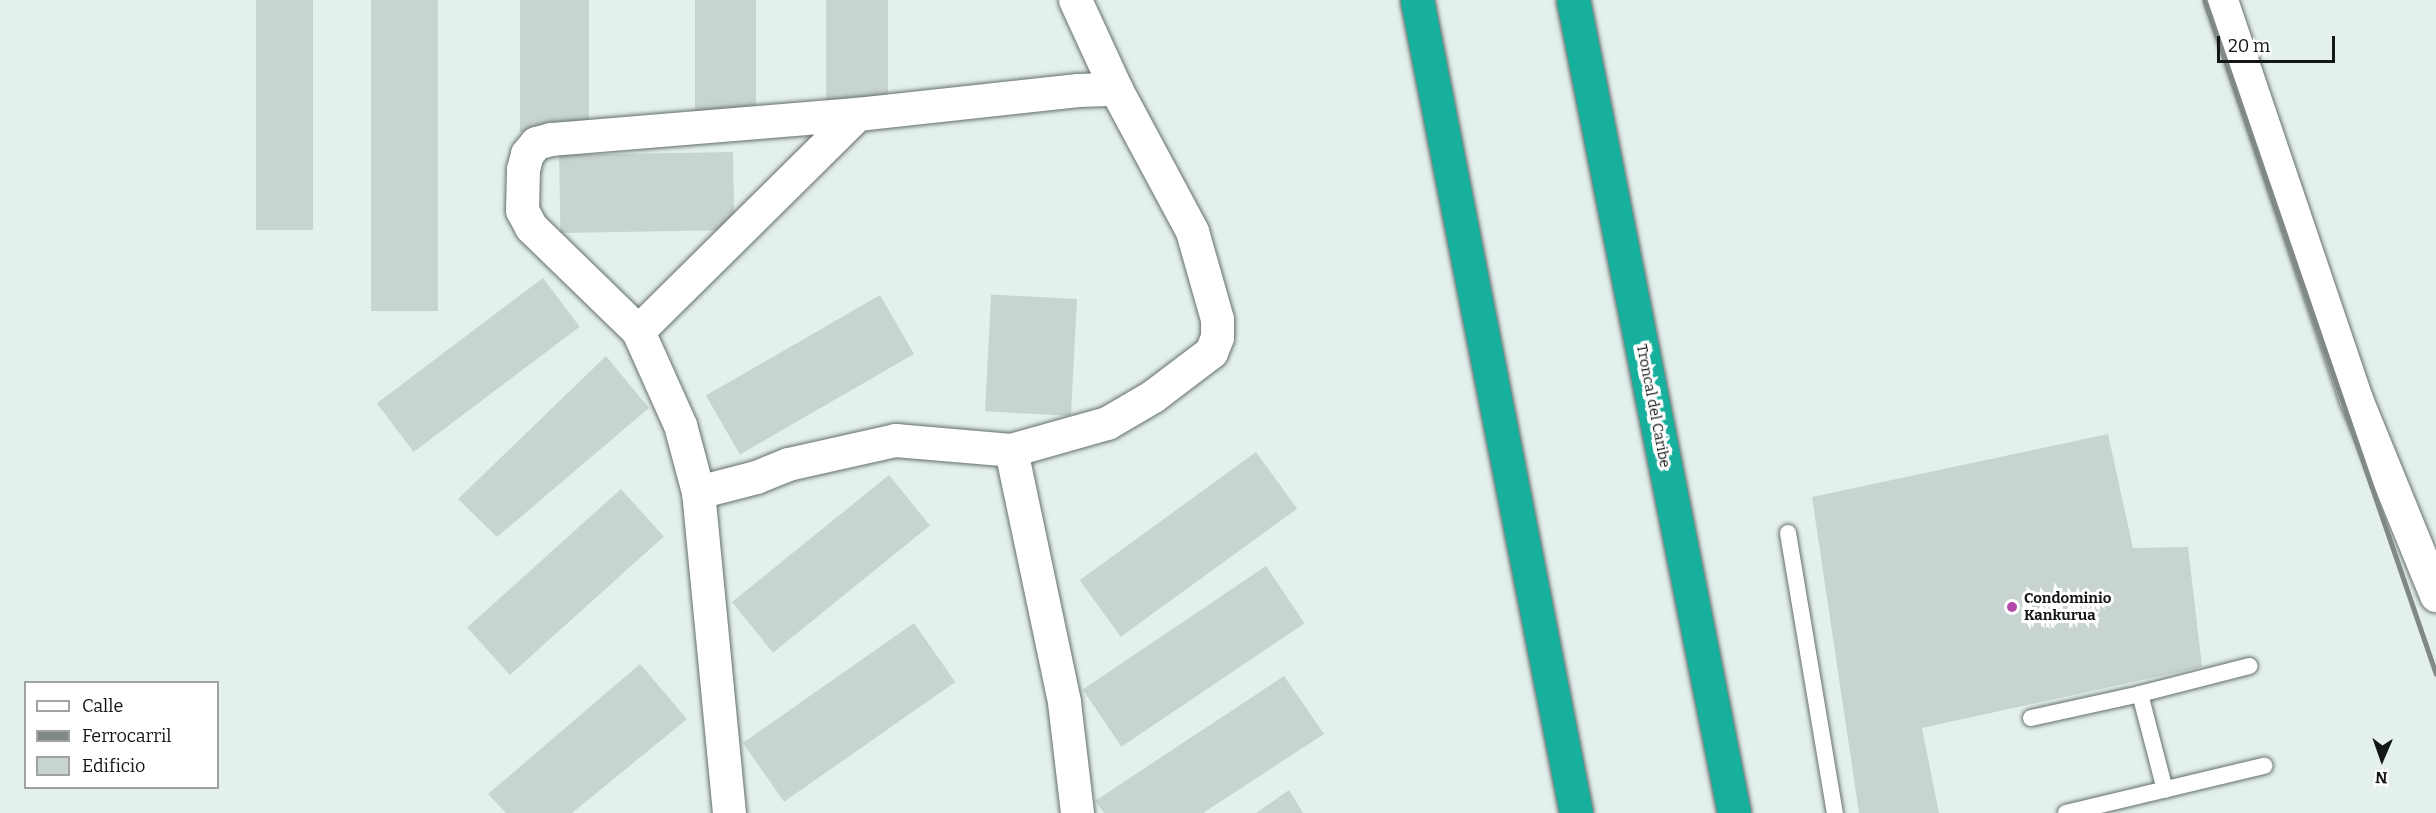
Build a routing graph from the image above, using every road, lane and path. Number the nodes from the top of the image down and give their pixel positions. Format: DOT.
graph roads {
  1 [pos="1075,0"];
  2 [pos="1417,0"];
  3 [pos="1573,0"];
  4 [pos="2221,0"];
  5 [pos="1116,89"];
  6 [pos="857,114"];
  7 [pos="638,331"];
  8 [pos="1011,450"];
  9 [pos="698,492"];
  10 [pos="1788,533"];
  11 [pos="2436,596"];
  12 [pos="2249,666"];
  13 [pos="2140,694"];
  14 [pos="2031,718"];
  15 [pos="2264,766"];
  16 [pos="2165,790"];
  17 [pos="729,813"];
  18 [pos="1077,813"];
  19 [pos="1576,813"];
  20 [pos="1734,813"];
  21 [pos="1835,813"];
  22 [pos="2066,813"];
  1 -- 5 [label="street"];
  2 -- 19 [label="highway"];
  3 -- 20 [label="highway, Troncal del Caribe"];
  4 -- 11 [label="street"];
  5 -- 6 [label="street"];
  5 -- 8 [label="street"];
  6 -- 7 [label="street"];
  6 -- 7 [label="street"];
  7 -- 9 [label="street"];
  8 -- 9 [label="street"];
  8 -- 18 [label="street"];
  9 -- 17 [label="street"];
  10 -- 21 [label="lane"];
  12 -- 13 [label="lane"];
  13 -- 14 [label="lane"];
  13 -- 16 [label="lane"];
  15 -- 16 [label="lane"];
  16 -- 22 [label="lane"];
}
